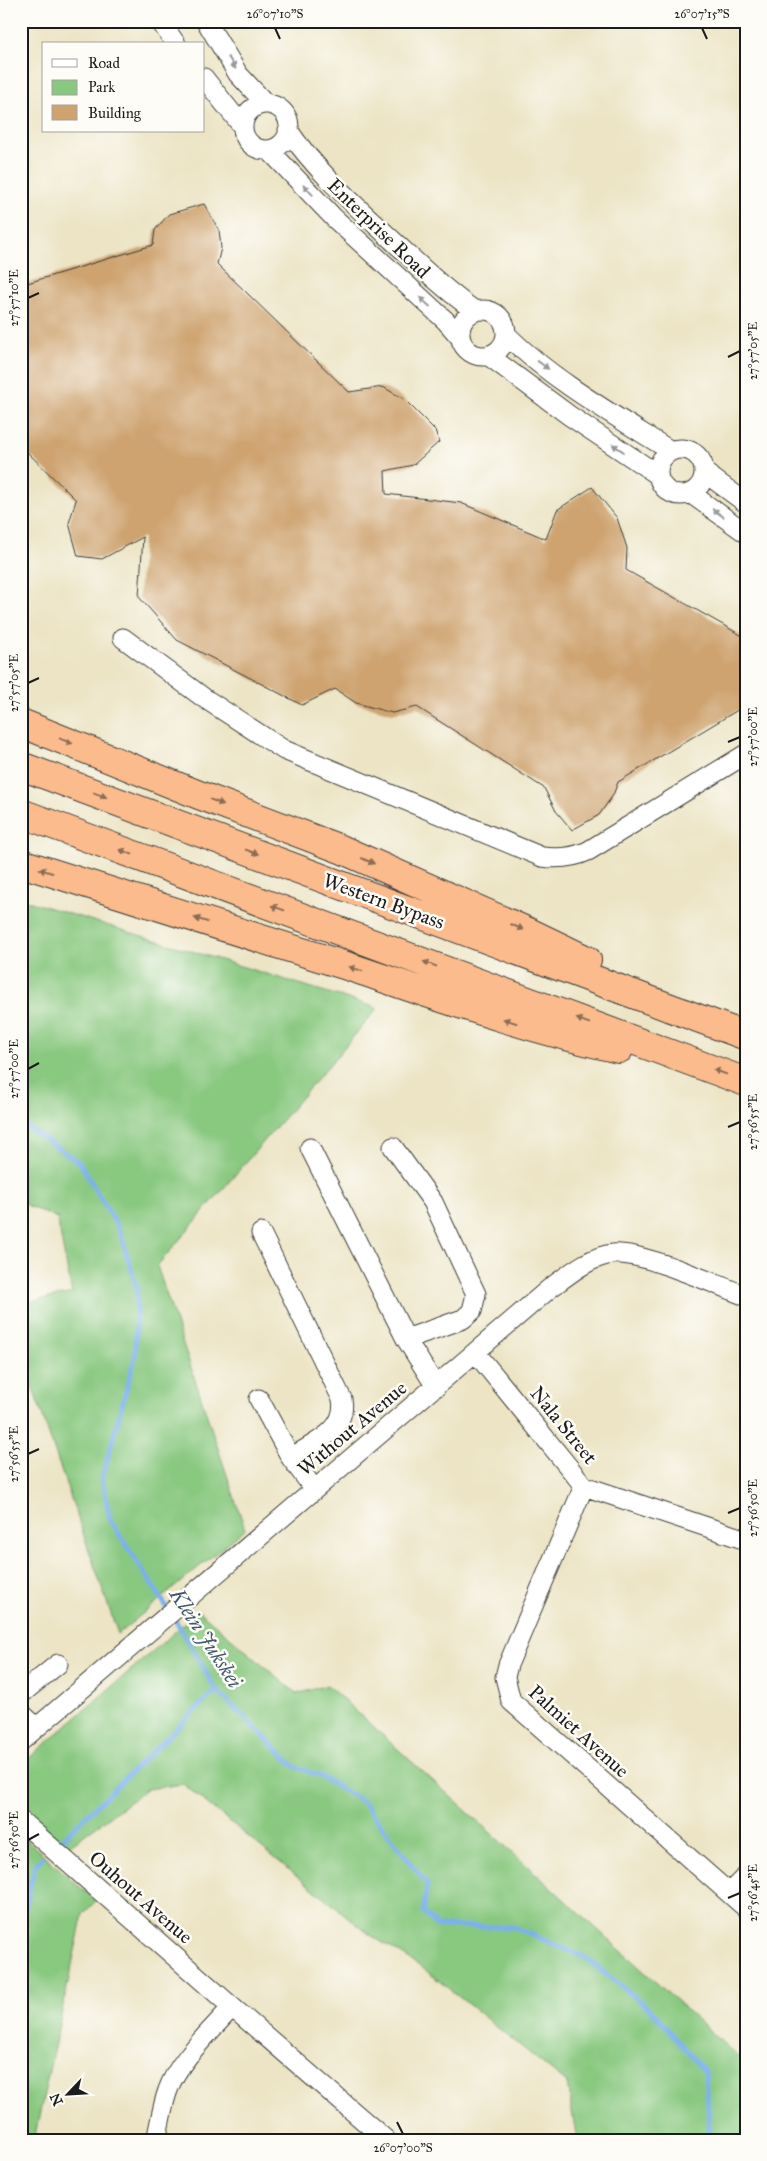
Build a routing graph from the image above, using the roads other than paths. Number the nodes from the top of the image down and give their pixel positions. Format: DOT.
graph roads {
  1 [pos="160,21"];
  2 [pos="206,21"];
  3 [pos="175,42"];
  4 [pos="205,79"];
  5 [pos="266,104"];
  6 [pos="243,128"];
  7 [pos="288,130"];
  8 [pos="269,150"];
  9 [pos="475,311"];
  10 [pos="506,334"];
  11 [pos="460,337"];
  12 [pos="489,356"];
  13 [pos="671,451"];
  14 [pos="704,472"];
  15 [pos="658,475"];
  16 [pos="690,493"];
  17 [pos="746,502"];
  18 [pos="746,533"];
  19 [pos="123,638"];
  20 [pos="21,722"];
  21 [pos="746,754"];
  22 [pos="21,766"];
  23 [pos="21,814"];
  24 [pos="21,863"];
  25 [pos="736,1033"];
  26 [pos="694,1062"];
  27 [pos="746,1082"];
  28 [pos="393,1147"];
  29 [pos="310,1148"];
  30 [pos="261,1233"];
  31 [pos="746,1296"];
  32 [pos="406,1339"];
  33 [pos="476,1353"];
  34 [pos="436,1387"];
  35 [pos="259,1399"];
  36 [pos="290,1458"];
  37 [pos="584,1486"];
  38 [pos="314,1489"];
  39 [pos="746,1540"];
  40 [pos="58,1664"];
  41 [pos="21,1694"];
  42 [pos="21,1713"];
  43 [pos="36,1727"];
  44 [pos="21,1741"];
  45 [pos="21,1821"];
  46 [pos="746,1876"];
  47 [pos="729,1893"];
  48 [pos="746,1908"];
  49 [pos="232,2007"];
  50 [pos="156,2140"];
  51 [pos="386,2140"];
  1 -- 3 [label="street"];
  2 -- 5 [label="street, one-way"];
  4 -- 6 [label="street"];
  5 -- 6 [label="street"];
  5 -- 7 [label="street"];
  6 -- 8 [label="street"];
  7 -- 8 [label="street"];
  7 -- 9 [label="street, Enterprise Road"];
  11 -- 8 [label="street, Enterprise Road, one-way"];
  9 -- 10 [label="street"];
  9 -- 11 [label="street"];
  10 -- 12 [label="street"];
  10 -- 13 [label="street, one-way"];
  11 -- 12 [label="street"];
  15 -- 12 [label="street, one-way"];
  13 -- 14 [label="street"];
  13 -- 15 [label="street"];
  14 -- 16 [label="street"];
  14 -- 17 [label="street"];
  15 -- 16 [label="street"];
  18 -- 16 [label="street, one-way"];
  19 -- 21 [label="street"];
  20 -- 25 [label="highway, one-way"];
  22 -- 25 [label="highway, Western Bypass, one-way"];
  26 -- 23 [label="highway, one-way"];
  26 -- 24 [label="highway, one-way"];
  27 -- 26 [label="highway, one-way"];
  28 -- 32 [label="street"];
  29 -- 32 [label="street"];
  30 -- 36 [label="street"];
  31 -- 33 [label="street, Without Avenue"];
  32 -- 34 [label="street"];
  33 -- 34 [label="street, Without Avenue"];
  33 -- 37 [label="street, Nala Street"];
  34 -- 38 [label="street, Without Avenue"];
  35 -- 36 [label="street"];
  36 -- 38 [label="street"];
  37 -- 39 [label="street, Nala Street"];
  37 -- 47 [label="street, Palmiet Avenue"];
  38 -- 43 [label="street, Without Avenue"];
  40 -- 41 [label="street"];
  42 -- 43 [label="street"];
  43 -- 44 [label="street, Without Avenue"];
  45 -- 49 [label="street, Ouhout Avenue"];
  46 -- 47 [label="street"];
  47 -- 48 [label="street, Palmiet Avenue"];
  49 -- 50 [label="street"];
  49 -- 51 [label="street, Ouhout Avenue"];
}
